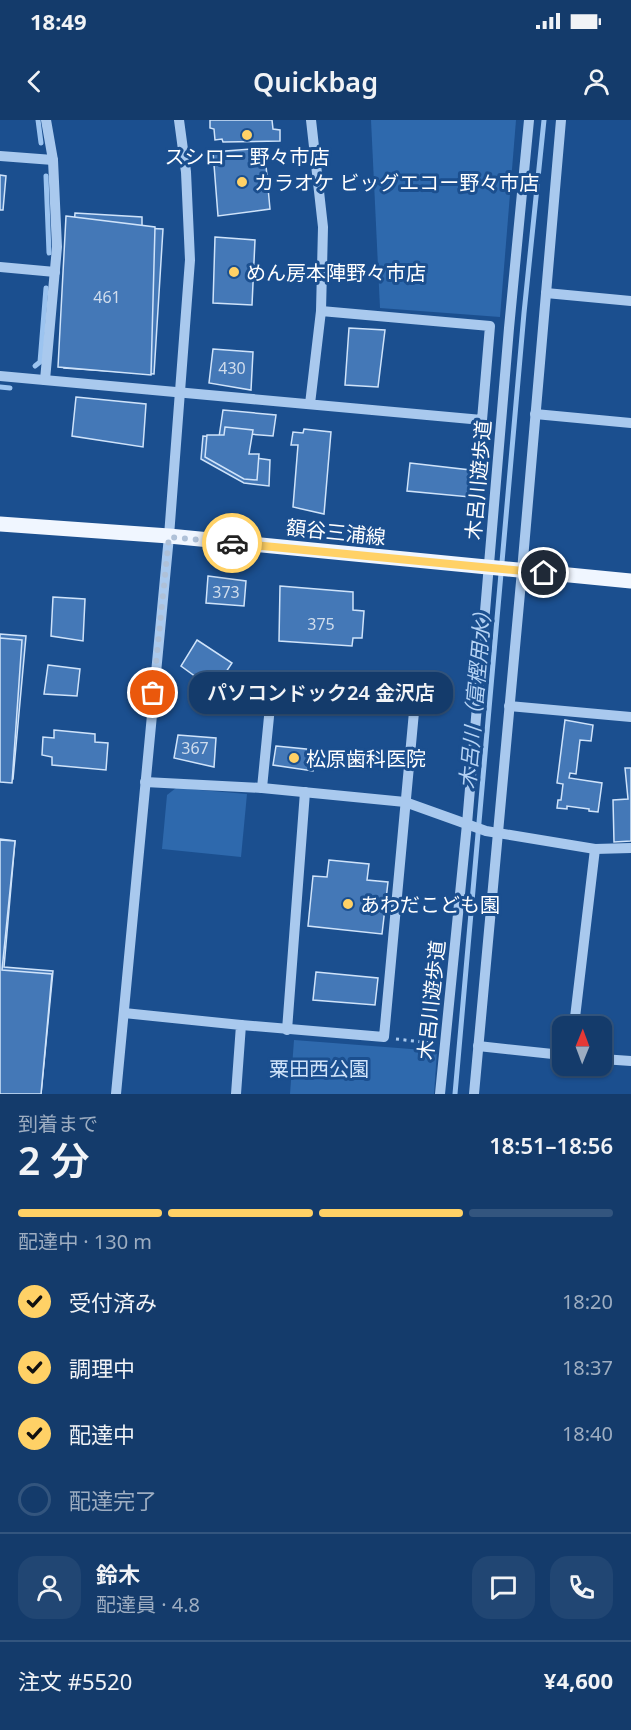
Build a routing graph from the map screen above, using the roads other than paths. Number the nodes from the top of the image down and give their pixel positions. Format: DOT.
graph roads {
  1 [pos="46,120"];
  2 [pos="179,120"];
  3 [pos="311,120"];
  4 [pos="529,120"];
  5 [pos="561,120"];
  6 [pos="0,156"];
  7 [pos="53,160"];
  8 [pos="0,267"];
  9 [pos="55,272"];
  10 [pos="546,293"];
  11 [pos="631,301"];
  12 [pos="321,311"];
  13 [pos="0,376"];
  14 [pos="45,380"];
  15 [pos="179,393"];
  16 [pos="310,404"];
  17 [pos="534,414"];
  18 [pos="631,423"];
  19 [pos="0,524"];
  20 [pos="169,537"];
  21 [pos="492,568"];
  22 [pos="517,571"];
  23 [pos="631,581"];
  24 [pos="509,706"];
  25 [pos="631,717"];
  26 [pos="145,782"];
  27 [pos="262,788"];
  28 [pos="305,792"];
  29 [pos="405,802"];
  30 [pos="468,825"];
  31 [pos="492,832"];
  32 [pos="631,848"];
  33 [pos="596,849"];
  34 [pos="124,1013"];
  35 [pos="575,1016"];
  36 [pos="241,1025"];
  37 [pos="287,1030"];
  38 [pos="478,1046"];
  39 [pos="552,1054"];
  40 [pos="612,1060"];
  41 [pos="631,1061"];
  42 [pos="116,1094"];
  43 [pos="236,1094"];
  44 [pos="440,1094"];
  45 [pos="474,1094"];
  1 -- 7 [label="street"];
  2 -- 15 [label="street"];
  3 -- 12 [label="street"];
  4 -- 21 [label="street, 木呂川遊歩道"];
  5 -- 10 [label="street"];
  6 -- 7 [label="street"];
  7 -- 9 [label="street"];
  8 -- 9 [label="street"];
  9 -- 14 [label="street"];
  10 -- 11 [label="street"];
  10 -- 17 [label="street"];
  12 -- 16 [label="street"];
  12 -- 16 [label="street"];
  13 -- 14 [label="street"];
  14 -- 15 [label="street"];
  15 -- 16 [label="street"];
  15 -- 20 [label="street"];
  17 -- 18 [label="street"];
  17 -- 22 [label="street"];
  19 -- 20 [label="main road, 額谷三浦線"];
  20 -- 21 [label="main road, 額谷三浦線"];
  20 -- 26 [label="street"];
  21 -- 22 [label="main road, 額谷三浦線"];
  21 -- 30 [label="street, 木呂川遊歩道"];
  22 -- 23 [label="main road, 額谷三浦線"];
  22 -- 24 [label="street"];
  24 -- 25 [label="street"];
  24 -- 31 [label="street"];
  26 -- 27 [label="street"];
  26 -- 34 [label="street"];
  27 -- 28 [label="street"];
  27 -- 29 [label="street"];
  28 -- 29 [label="street"];
  28 -- 37 [label="street"];
  29 -- 30 [label="street"];
  29 -- 37 [label="street"];
  30 -- 31 [label="street"];
  30 -- 44 [label="street, 木呂川遊歩道"];
  31 -- 33 [label="street"];
  31 -- 38 [label="street"];
  32 -- 33 [label="street"];
  33 -- 35 [label="street"];
  34 -- 36 [label="street"];
  34 -- 42 [label="street"];
  36 -- 37 [label="street"];
  36 -- 43 [label="street"];
  38 -- 39 [label="street"];
  38 -- 45 [label="street"];
  40 -- 41 [label="street"];
}
